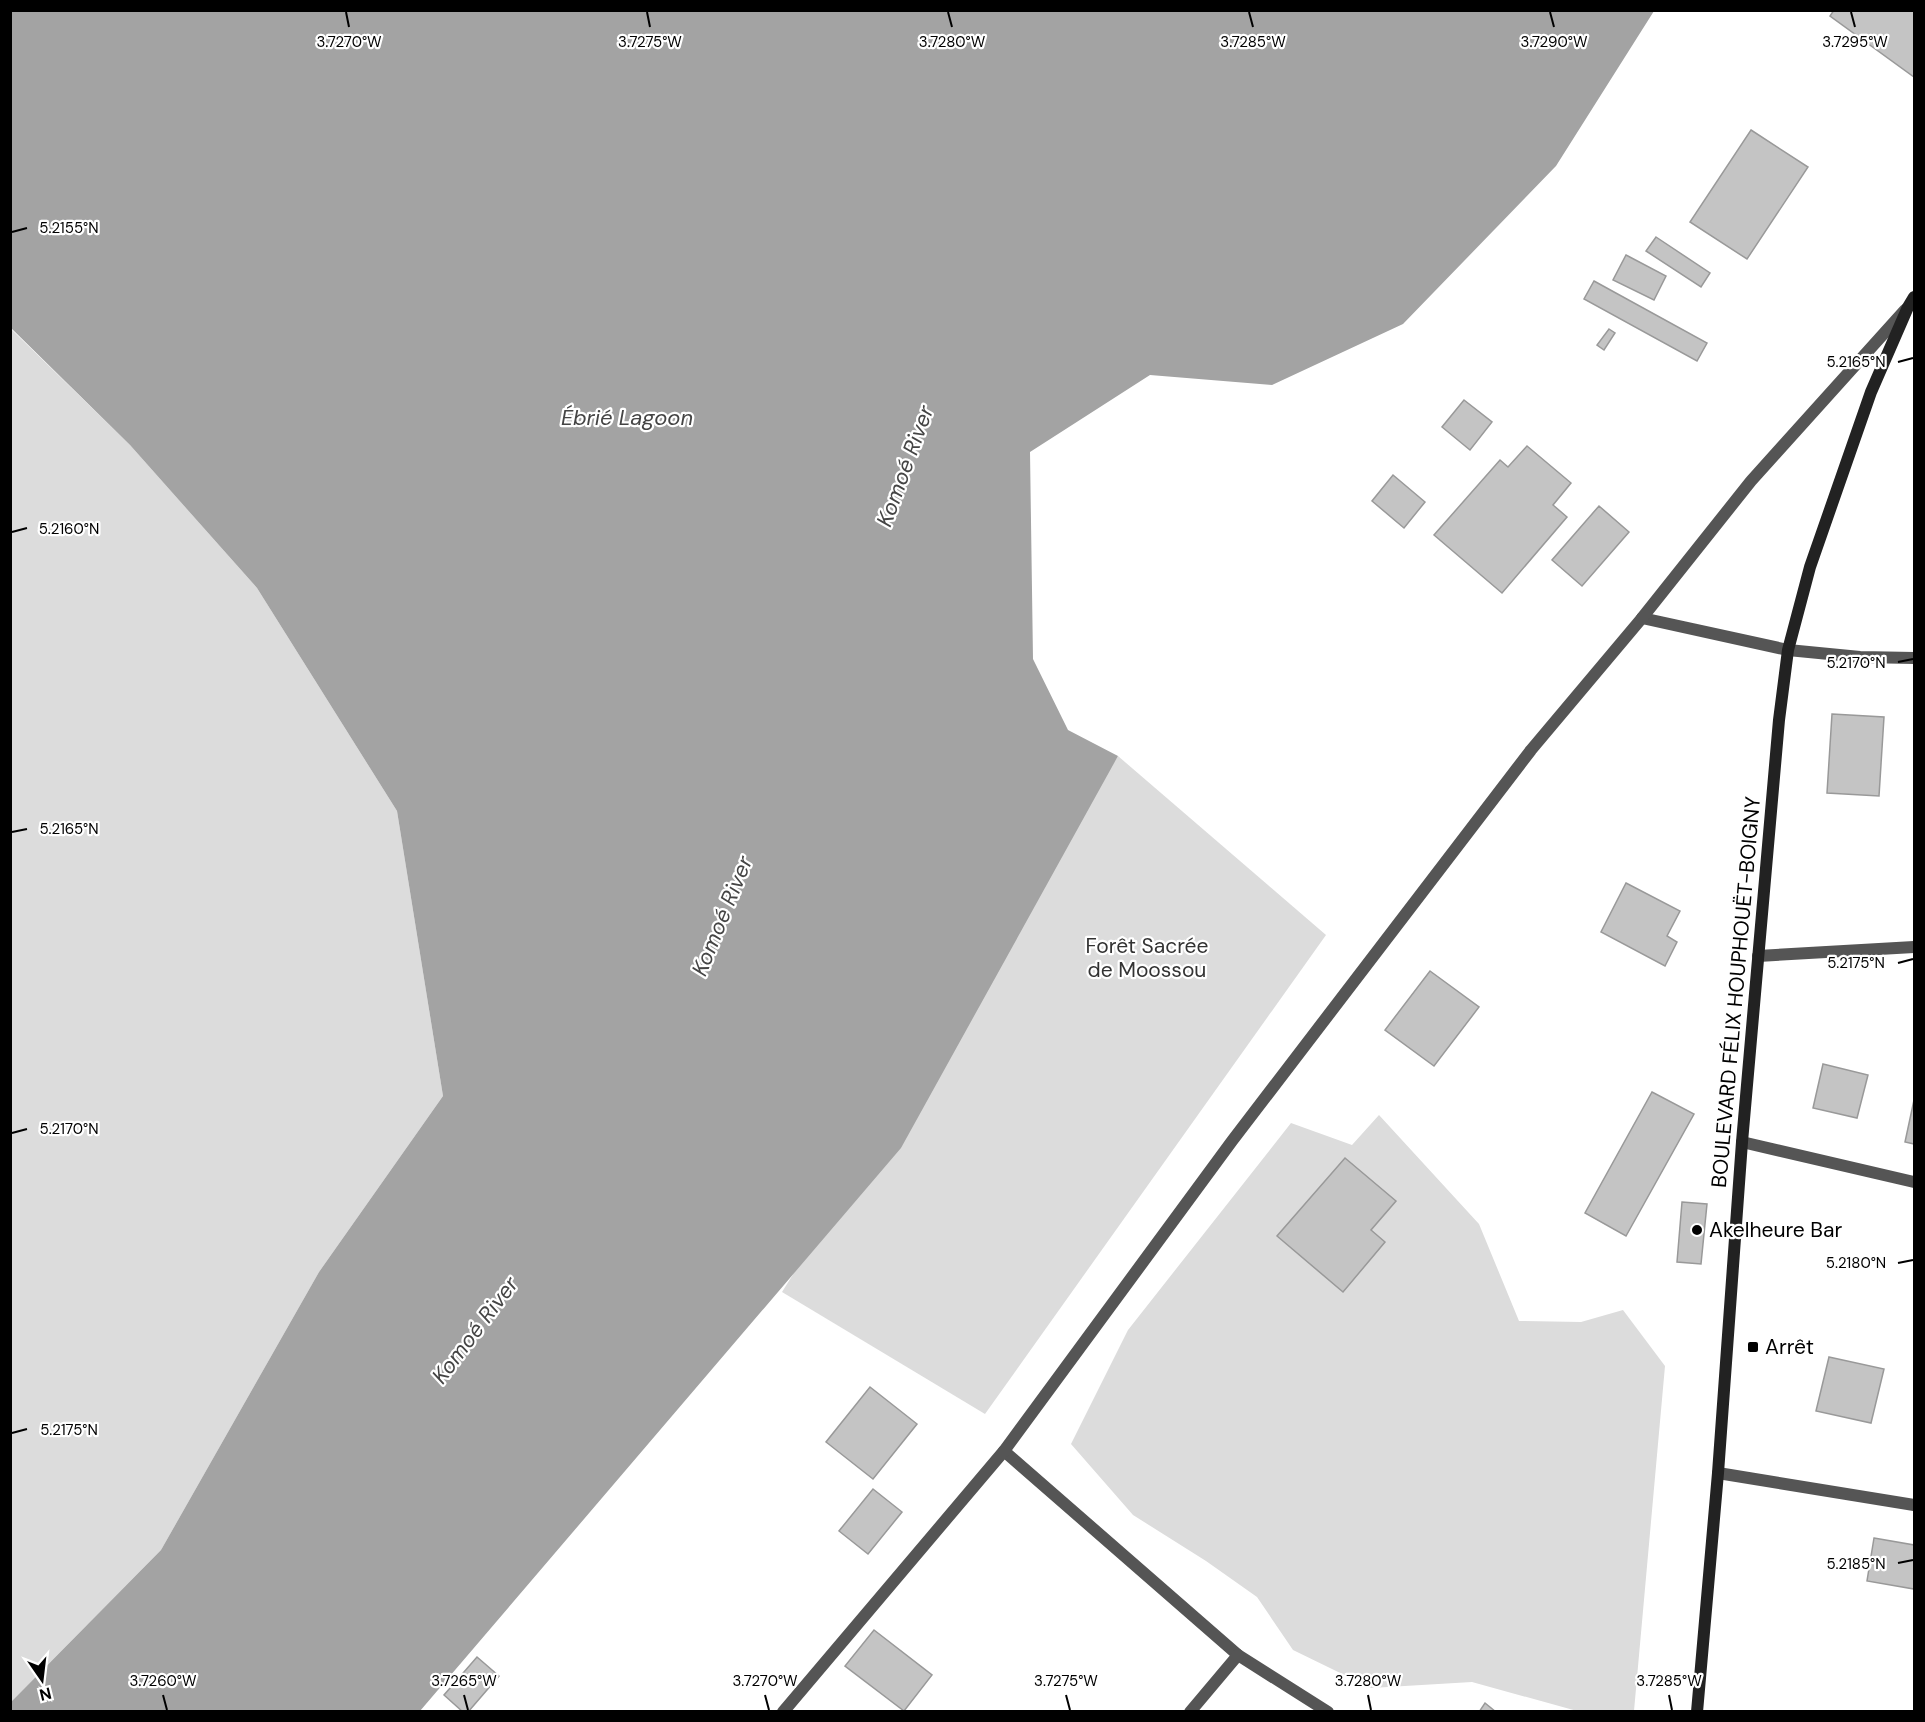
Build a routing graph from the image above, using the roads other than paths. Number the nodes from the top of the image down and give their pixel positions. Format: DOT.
graph roads {
  1 [pos="1911,302"];
  2 [pos="1642,618"];
  3 [pos="1788,650"];
  4 [pos="1914,658"];
  5 [pos="1914,946"];
  6 [pos="1758,956"];
  7 [pos="1742,1142"];
  8 [pos="1914,1182"];
  9 [pos="1004,1451"];
  10 [pos="1718,1473"];
  11 [pos="1914,1505"];
  12 [pos="1238,1655"];
  13 [pos="783,1712"];
  14 [pos="1190,1712"];
  15 [pos="1328,1712"];
  16 [pos="1697,1712"];
  1 -- 2 [label="street"];
  1 -- 3 [label="street, BOULEVARD FÉLIX HOUPHOUËT-BOIGNY"];
  2 -- 3 [label="street"];
  2 -- 9 [label="street"];
  3 -- 4 [label="street"];
  3 -- 6 [label="street, BOULEVARD FÉLIX HOUPHOUËT-BOIGNY"];
  5 -- 6 [label="street"];
  6 -- 7 [label="street, BOULEVARD FÉLIX HOUPHOUËT-BOIGNY"];
  7 -- 8 [label="street"];
  7 -- 10 [label="street, BOULEVARD FÉLIX HOUPHOUËT-BOIGNY"];
  9 -- 12 [label="street"];
  9 -- 13 [label="street"];
  10 -- 11 [label="street"];
  10 -- 16 [label="street, BOULEVARD FÉLIX HOUPHOUËT-BOIGNY"];
  12 -- 14 [label="street"];
  12 -- 15 [label="street"];
}
